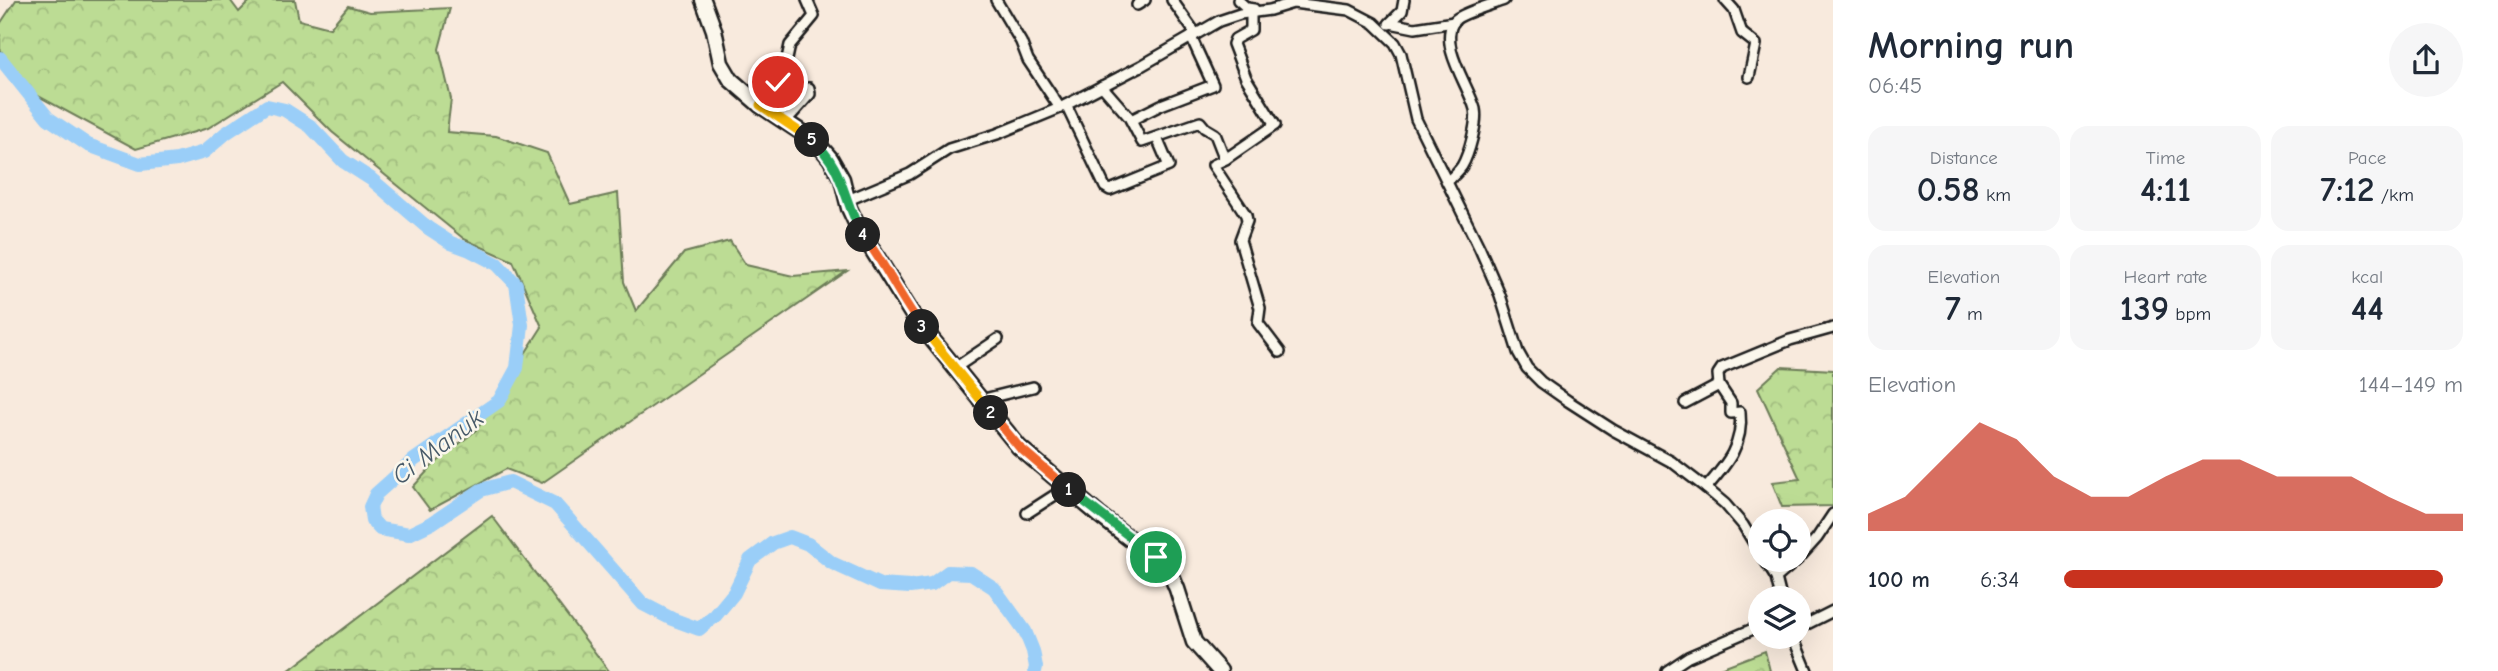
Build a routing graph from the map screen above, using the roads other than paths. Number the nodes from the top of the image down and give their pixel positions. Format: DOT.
graph roads {
  1 [pos="703,0"];
  2 [pos="807,0"];
  3 [pos="996,0"];
  4 [pos="1172,0"];
  5 [pos="1238,0"];
  6 [pos="1404,0"];
  7 [pos="1504,0"];
  8 [pos="1725,0"];
  9 [pos="1340,4"];
  10 [pos="1270,10"];
  11 [pos="1251,13"];
  12 [pos="1454,22"];
  13 [pos="1390,23"];
  14 [pos="1382,30"];
  15 [pos="1194,36"];
  16 [pos="1749,77"];
  17 [pos="1102,86"];
  18 [pos="809,88"];
  19 [pos="760,105"];
  20 [pos="1063,106"];
  21 [pos="1131,120"];
  22 [pos="786,121"];
  23 [pos="1157,138"];
  24 [pos="1226,159"];
  25 [pos="1447,182"];
  26 [pos="848,200"];
  27 [pos="1833,328"];
  28 [pos="998,339"];
  29 [pos="1280,352"];
  30 [pos="955,368"];
  31 [pos="1719,385"];
  32 [pos="1032,387"];
  33 [pos="980,400"];
  34 [pos="1685,402"];
  35 [pos="1064,486"];
  36 [pos="1706,488"];
  37 [pos="1027,513"];
  38 [pos="1833,514"];
  39 [pos="1748,532"];
  40 [pos="1811,545"];
  41 [pos="1772,572"];
  42 [pos="1783,572"];
  43 [pos="1776,578"];
  44 [pos="1778,586"];
  45 [pos="1833,611"];
  46 [pos="1811,622"];
  47 [pos="1748,631"];
  48 [pos="1798,649"];
  49 [pos="1220,671"];
  50 [pos="1667,671"];
  51 [pos="1807,671"];
  1 -- 19 [label="main road"];
  2 -- 19 [label="street"];
  3 -- 20 [label="street"];
  4 -- 15 [label="street"];
  5 -- 10 [label="street"];
  6 -- 13 [label="street"];
  7 -- 12 [label="street"];
  8 -- 16 [label="street"];
  9 -- 10 [label="street"];
  9 -- 14 [label="street"];
  10 -- 11 [label="street"];
  11 -- 15 [label="street"];
  11 -- 24 [label="street"];
  12 -- 13 [label="street"];
  12 -- 25 [label="street"];
  13 -- 14 [label="street"];
  14 -- 25 [label="street"];
  15 -- 17 [label="street"];
  15 -- 21 [label="street"];
  17 -- 20 [label="street"];
  17 -- 21 [label="street"];
  18 -- 22 [label="street"];
  19 -- 22 [label="main road"];
  20 -- 23 [label="street"];
  20 -- 26 [label="street"];
  21 -- 23 [label="street"];
  22 -- 26 [label="main road"];
  23 -- 24 [label="street"];
  24 -- 29 [label="street"];
  25 -- 36 [label="street"];
  26 -- 30 [label="main road"];
  27 -- 31 [label="street"];
  28 -- 30 [label="street"];
  30 -- 33 [label="main road"];
  31 -- 34 [label="street"];
  31 -- 36 [label="street"];
  32 -- 33 [label="street"];
  33 -- 35 [label="main road"];
  35 -- 37 [label="street"];
  35 -- 49 [label="main road"];
  36 -- 39 [label="street"];
  38 -- 40 [label="street"];
  41 -- 43 [label="street"];
  42 -- 43 [label="street"];
  43 -- 44 [label="street"];
  45 -- 46 [label="street"];
  47 -- 50 [label="street"];
  48 -- 51 [label="street"];
}
